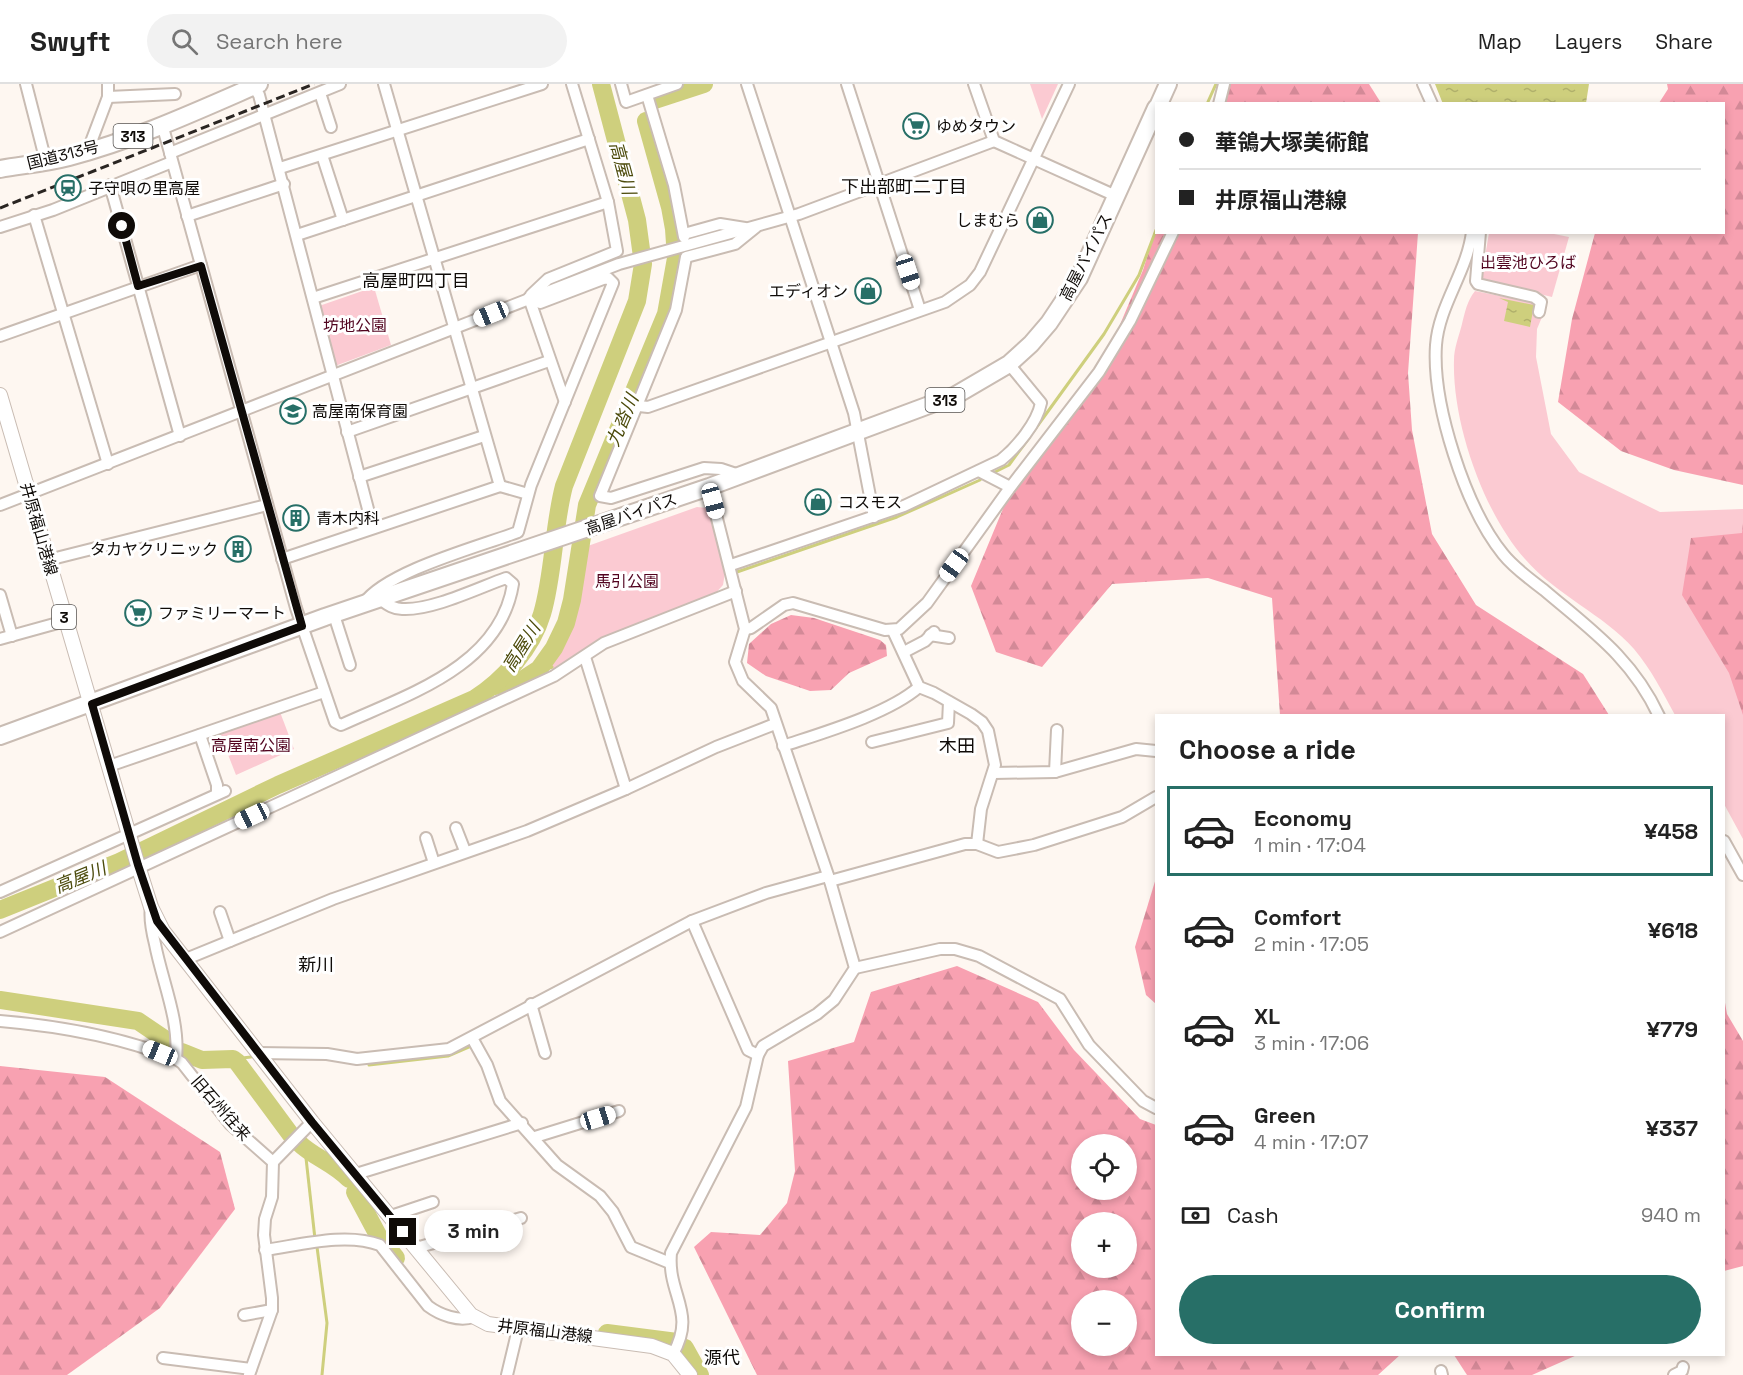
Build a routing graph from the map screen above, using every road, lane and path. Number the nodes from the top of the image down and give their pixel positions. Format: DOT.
graph roads {
  1 [pos="26,84"];
  2 [pos="108,84"];
  3 [pos="340,84"];
  4 [pos="384,84"];
  5 [pos="542,84"];
  6 [pos="572,84"];
  7 [pos="621,84"];
  8 [pos="676,84"];
  9 [pos="747,84"];
  10 [pos="847,84"];
  11 [pos="974,84"];
  12 [pos="1069,84"];
  13 [pos="1168,84"];
  14 [pos="1224,84"];
  15 [pos="1423,84"];
  16 [pos="255,85"];
  17 [pos="320,93"];
  18 [pos="175,94"];
  19 [pos="647,95"];
  20 [pos="108,97"];
  21 [pos="1160,102"];
  22 [pos="1220,102"];
  23 [pos="1431,102"];
  24 [pos="1155,110"];
  25 [pos="265,115"];
  26 [pos="162,124"];
  27 [pos="331,127"];
  28 [pos="397,132"];
  29 [pos="589,139"];
  30 [pos="994,141"];
  31 [pos="92,150"];
  32 [pos="322,155"];
  33 [pos="171,157"];
  34 [pos="1034,159"];
  35 [pos="46,162"];
  36 [pos="280,168"];
  37 [pos="0,169"];
  38 [pos="284,184"];
  39 [pos="110,185"];
  40 [pos="880,186"];
  41 [pos="414,195"];
  42 [pos="1116,196"];
  43 [pos="608,202"];
  44 [pos="34,215"];
  45 [pos="187,216"];
  46 [pos="790,217"];
  47 [pos="343,220"];
  48 [pos="758,225"];
  49 [pos="0,226"];
  50 [pos="1172,234"];
  51 [pos="1472,234"];
  52 [pos="1480,234"];
  53 [pos="297,235"];
  54 [pos="684,245"];
  55 [pos="433,260"];
  56 [pos="201,266"];
  57 [pos="138,286"];
  58 [pos="313,298"];
  59 [pos="529,298"];
  60 [pos="920,310"];
  61 [pos="1539,312"];
  62 [pos="63,313"];
  63 [pos="453,330"];
  64 [pos="0,336"];
  65 [pos="830,342"];
  66 [pos="549,361"];
  67 [pos="1009,364"];
  68 [pos="333,377"];
  69 [pos="471,389"];
  70 [pos="0,395"];
  71 [pos="565,402"];
  72 [pos="639,406"];
  73 [pos="241,414"];
  74 [pos="347,432"];
  75 [pos="859,432"];
  76 [pos="180,436"];
  77 [pos="484,436"];
  78 [pos="108,464"];
  79 [pos="979,471"];
  80 [pos="739,476"];
  81 [pos="359,477"];
  82 [pos="500,486"];
  83 [pos="709,486"];
  84 [pos="1010,487"];
  85 [pos="28,494"];
  86 [pos="528,494"];
  87 [pos="0,505"];
  88 [pos="267,505"];
  89 [pos="874,517"];
  90 [pos="373,528"];
  91 [pos="282,559"];
  92 [pos="48,560"];
  93 [pos="730,566"];
  94 [pos="736,591"];
  95 [pos="0,595"];
  96 [pos="381,600"];
  97 [pos="362,606"];
  98 [pos="334,615"];
  99 [pos="65,621"];
  100 [pos="302,626"];
  101 [pos="745,629"];
  102 [pos="893,631"];
  103 [pos="12,636"];
  104 [pos="949,638"];
  105 [pos="0,639"];
  106 [pos="904,652"];
  107 [pos="585,657"];
  108 [pos="350,665"];
  109 [pos="919,687"];
  110 [pos="324,692"];
  111 [pos="949,702"];
  112 [pos="92,704"];
  113 [pos="1658,714"];
  114 [pos="775,724"];
  115 [pos="1057,730"];
  116 [pos="200,735"];
  117 [pos="0,736"];
  118 [pos="872,742"];
  119 [pos="783,746"];
  120 [pos="1155,751"];
  121 [pos="109,766"];
  122 [pos="1055,772"];
  123 [pos="994,773"];
  124 [pos="626,789"];
  125 [pos="1155,798"];
  126 [pos="456,828"];
  127 [pos="130,836"];
  128 [pos="426,838"];
  129 [pos="1725,842"];
  130 [pos="976,844"];
  131 [pos="465,851"];
  132 [pos="434,863"];
  133 [pos="139,867"];
  134 [pos="1743,875"];
  135 [pos="829,879"];
  136 [pos="0,892"];
  137 [pos="151,907"];
  138 [pos="220,912"];
  139 [pos="693,921"];
  140 [pos="0,932"];
  141 [pos="230,940"];
  142 [pos="186,959"];
  143 [pos="855,968"];
  144 [pos="531,1004"];
  145 [pos="0,1021"];
  146 [pos="472,1038"];
  147 [pos="258,1053"];
  148 [pos="545,1053"];
  149 [pos="758,1055"];
  150 [pos="176,1059"];
  151 [pos="1155,1107"];
  152 [pos="619,1111"];
  153 [pos="312,1122"];
  154 [pos="522,1123"];
  155 [pos="535,1137"];
  156 [pos="273,1162"];
  157 [pos="356,1174"];
  158 [pos="433,1202"];
  159 [pos="391,1216"];
  160 [pos="521,1218"];
  161 [pos="416,1248"];
  162 [pos="265,1250"];
  163 [pos="670,1263"];
  164 [pos="272,1310"];
  165 [pos="244,1315"];
  166 [pos="473,1317"];
  167 [pos="518,1329"];
  168 [pos="672,1354"];
  169 [pos="163,1358"];
  170 [pos="1683,1367"];
  171 [pos="250,1372"];
  172 [pos="507,1375"];
  173 [pos="690,1375"];
  174 [pos="1674,1375"];
  1 -- 35 [label="street"];
  2 -- 20 [label="street"];
  3 -- 17 [label="street"];
  4 -- 28 [label="street"];
  5 -- 28 [label="street"];
  6 -- 29 [label="street"];
  7 -- 19 [label="street"];
  8 -- 19 [label="street"];
  9 -- 46 [label="street"];
  10 -- 40 [label="street"];
  11 -- 30 [label="street"];
  12 -- 34 [label="street"];
  13 -- 21 [label="highway"];
  14 -- 22 [label="street"];
  15 -- 23 [label="street"];
  16 -- 25 [label="street"];
  16 -- 26 [label="highway, 国道313号 / 313"];
  17 -- 25 [label="street"];
  17 -- 27 [label="street"];
  18 -- 20 [label="street"];
  19 -- 54 [label="street"];
  20 -- 31 [label="street"];
  24 -- 42 [label="highway, 高屋バイパス / 313"];
  25 -- 33 [label="street"];
  25 -- 36 [label="street"];
  26 -- 31 [label="highway, 国道313号 / 313"];
  26 -- 33 [label="street"];
  28 -- 32 [label="street"];
  28 -- 41 [label="street"];
  29 -- 41 [label="street"];
  29 -- 43 [label="street"];
  30 -- 34 [label="street"];
  30 -- 40 [label="street"];
  31 -- 35 [label="highway, 国道313号 / 313"];
  32 -- 36 [label="street"];
  32 -- 47 [label="street"];
  33 -- 39 [label="street"];
  33 -- 45 [label="street"];
  34 -- 42 [label="street"];
  34 -- 60 [label="street"];
  35 -- 37 [label="highway, 国道313号 / 313"];
  36 -- 38 [label="street"];
  38 -- 45 [label="street"];
  38 -- 53 [label="street"];
  39 -- 44 [label="street"];
  39 -- 57 [label="street"];
  40 -- 46 [label="street"];
  40 -- 60 [label="street"];
  41 -- 47 [label="street"];
  41 -- 55 [label="street"];
  42 -- 67 [label="highway, 高屋バイパス / 313"];
  43 -- 55 [label="street"];
  43 -- 59 [label="street"];
  44 -- 49 [label="street"];
  44 -- 62 [label="street"];
  45 -- 56 [label="street"];
  46 -- 48 [label="street"];
  46 -- 65 [label="street"];
  47 -- 53 [label="street"];
  48 -- 54 [label="street"];
  48 -- 54 [label="street"];
  50 -- 84 [label="street"];
  51 -- 113 [label="street"];
  52 -- 61 [label="street"];
  53 -- 58 [label="street"];
  54 -- 59 [label="street"];
  54 -- 72 [label="street"];
  55 -- 58 [label="street"];
  55 -- 63 [label="street"];
  56 -- 57 [label="street"];
  56 -- 73 [label="street"];
  57 -- 62 [label="street"];
  57 -- 76 [label="street"];
  58 -- 68 [label="street"];
  59 -- 63 [label="street"];
  59 -- 66 [label="street"];
  59 -- 71 [label="street"];
  60 -- 65 [label="street"];
  62 -- 64 [label="street"];
  62 -- 78 [label="street"];
  63 -- 68 [label="street"];
  63 -- 69 [label="street"];
  65 -- 72 [label="street"];
  65 -- 75 [label="street"];
  66 -- 69 [label="street"];
  66 -- 71 [label="street"];
  67 -- 75 [label="highway, 高屋バイパス / 313"];
  67 -- 79 [label="street"];
  68 -- 73 [label="street"];
  68 -- 74 [label="street"];
  69 -- 74 [label="street"];
  69 -- 77 [label="street"];
  70 -- 85 [label="main road, 井原福山港線 / 3"];
  71 -- 86 [label="street"];
  72 -- 80 [label="street"];
  73 -- 76 [label="street"];
  73 -- 88 [label="street"];
  74 -- 81 [label="street"];
  75 -- 80 [label="highway, 高屋バイパス / 313"];
  75 -- 89 [label="street"];
  76 -- 78 [label="street"];
  77 -- 81 [label="street"];
  77 -- 82 [label="street"];
  78 -- 85 [label="street"];
  79 -- 84 [label="street"];
  79 -- 89 [label="street"];
  80 -- 83 [label="highway, 高屋バイパス / 313"];
  81 -- 90 [label="street"];
  82 -- 86 [label="street"];
  82 -- 90 [label="street"];
  83 -- 93 [label="street"];
  83 -- 96 [label="highway, 高屋バイパス / 313"];
  84 -- 102 [label="street"];
  85 -- 87 [label="street"];
  85 -- 92 [label="main road, 井原福山港線 / 3"];
  86 -- 97 [label="street"];
  88 -- 91 [label="street"];
  88 -- 92 [label="street"];
  89 -- 93 [label="street"];
  90 -- 91 [label="street"];
  91 -- 100 [label="street"];
  92 -- 99 [label="main road, 井原福山港線 / 3"];
  93 -- 94 [label="street"];
  94 -- 101 [label="street"];
  94 -- 107 [label="street"];
  95 -- 103 [label="street"];
  96 -- 97 [label="highway, 高屋バイパス / 313"];
  96 -- 110 [label="street"];
  97 -- 98 [label="highway, 高屋バイパス / 313"];
  98 -- 100 [label="highway, 高屋バイパス / 313"];
  98 -- 108 [label="street"];
  99 -- 103 [label="street"];
  99 -- 112 [label="main road, 井原福山港線 / 3"];
  100 -- 110 [label="street"];
  100 -- 112 [label="highway, 高屋バイパス / 313"];
  101 -- 102 [label="street"];
  101 -- 114 [label="street"];
  102 -- 106 [label="street"];
  103 -- 105 [label="street"];
  104 -- 106 [label="street"];
  106 -- 109 [label="street"];
  107 -- 124 [label="street"];
  107 -- 133 [label="street"];
  109 -- 111 [label="street"];
  109 -- 119 [label="street"];
  110 -- 116 [label="street"];
  111 -- 118 [label="street"];
  111 -- 123 [label="street"];
  112 -- 117 [label="highway, 高屋バイパス / 313"];
  112 -- 121 [label="main road, 井原福山港線 / 3"];
  114 -- 119 [label="street"];
  114 -- 124 [label="street"];
  115 -- 122 [label="street"];
  116 -- 121 [label="street"];
  116 -- 127 [label="street"];
  119 -- 135 [label="street"];
  120 -- 122 [label="street"];
  121 -- 127 [label="main road, 井原福山港線 / 3"];
  122 -- 123 [label="street"];
  123 -- 130 [label="street"];
  124 -- 131 [label="street"];
  125 -- 130 [label="street"];
  126 -- 131 [label="street"];
  127 -- 133 [label="main road, 井原福山港線 / 3"];
  127 -- 136 [label="street"];
  128 -- 132 [label="street"];
  129 -- 134 [label="street"];
  130 -- 135 [label="street"];
  131 -- 132 [label="street"];
  132 -- 141 [label="street"];
  133 -- 137 [label="main road, 井原福山港線 / 3"];
  133 -- 140 [label="street"];
  135 -- 139 [label="street"];
  135 -- 143 [label="street"];
  137 -- 142 [label="main road, 井原福山港線 / 3"];
  137 -- 150 [label="street"];
  138 -- 141 [label="street"];
  139 -- 144 [label="street"];
  139 -- 149 [label="street"];
  141 -- 142 [label="street"];
  142 -- 147 [label="main road, 井原福山港線 / 3"];
  143 -- 149 [label="street"];
  143 -- 151 [label="street"];
  144 -- 146 [label="street"];
  144 -- 148 [label="street"];
  145 -- 150 [label="street"];
  146 -- 147 [label="street"];
  146 -- 154 [label="street"];
  147 -- 153 [label="main road, 井原福山港線 / 3"];
  149 -- 163 [label="street"];
  150 -- 156 [label="street, 旧石州往来"];
  152 -- 155 [label="street"];
  153 -- 156 [label="street"];
  153 -- 157 [label="main road, 井原福山港線 / 3"];
  154 -- 155 [label="street"];
  154 -- 157 [label="street"];
  155 -- 163 [label="street"];
  156 -- 162 [label="street"];
  157 -- 159 [label="main road, 井原福山港線 / 3"];
  158 -- 159 [label="street"];
  159 -- 161 [label="main road, 井原福山港線 / 3"];
  160 -- 161 [label="street"];
  161 -- 166 [label="main road, 井原福山港線 / 3"];
  162 -- 164 [label="street"];
  162 -- 166 [label="street"];
  163 -- 168 [label="street"];
  164 -- 165 [label="street"];
  164 -- 171 [label="street"];
  166 -- 167 [label="main road, 井原福山港線"];
  167 -- 168 [label="main road, 井原福山港線"];
  167 -- 172 [label="street"];
  168 -- 173 [label="main road"];
  169 -- 171 [label="street"];
  170 -- 174 [label="street"];
}
